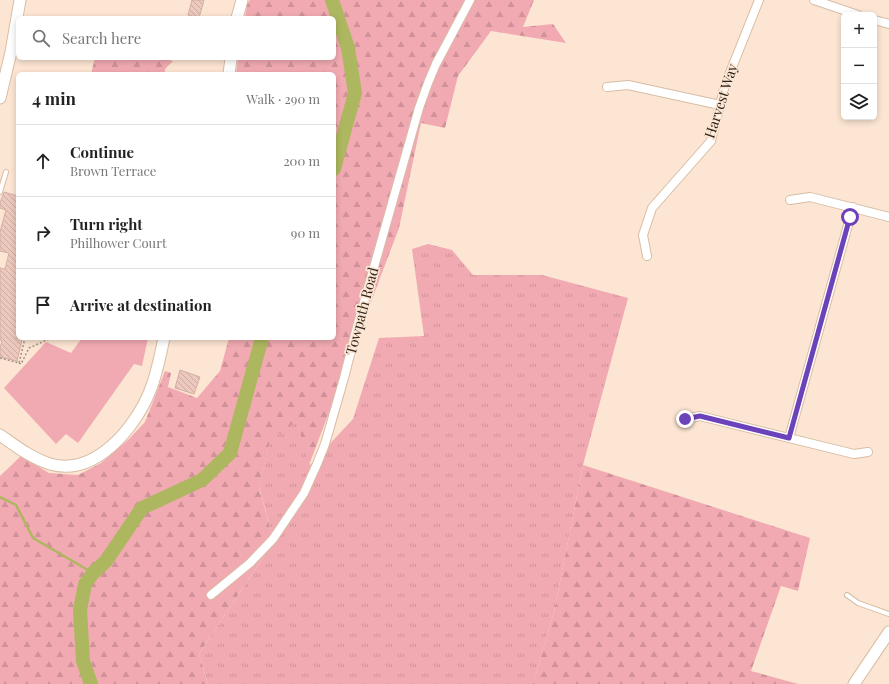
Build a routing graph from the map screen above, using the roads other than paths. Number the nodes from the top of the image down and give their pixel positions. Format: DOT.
graph roads {
  1 [pos="20,0"];
  2 [pos="242,0"];
  3 [pos="470,0"];
  4 [pos="759,0"];
  5 [pos="814,0"];
  6 [pos="849,12"];
  7 [pos="17,16"];
  8 [pos="238,16"];
  9 [pos="877,21"];
  10 [pos="16,23"];
  11 [pos="889,24"];
  12 [pos="231,60"];
  13 [pos="229,72"];
  14 [pos="607,87"];
  15 [pos="0,98"];
  16 [pos="720,105"];
  17 [pos="6,172"];
  18 [pos="0,192"];
  19 [pos="790,200"];
  20 [pos="853,207"];
  21 [pos="889,217"];
  22 [pos="647,256"];
  23 [pos="164,340"];
  24 [pos="685,419"];
  25 [pos="0,435"];
  26 [pos="789,438"];
  27 [pos="868,452"];
  28 [pos="211,595"];
  29 [pos="847,595"];
  30 [pos="889,614"];
  31 [pos="889,632"];
  32 [pos="854,684"];
  1 -- 7 [label="street"];
  2 -- 8 [label="street"];
  3 -- 28 [label="street, Towpath Road"];
  4 -- 16 [label="street, Harvest Way"];
  5 -- 6 [label="street"];
  9 -- 11 [label="street"];
  10 -- 15 [label="street"];
  12 -- 13 [label="street"];
  14 -- 16 [label="street"];
  16 -- 22 [label="street, Harvest Way"];
  17 -- 18 [label="lane"];
  19 -- 20 [label="street"];
  20 -- 21 [label="street"];
  20 -- 26 [label="street"];
  23 -- 25 [label="street"];
  24 -- 26 [label="street"];
  26 -- 27 [label="street"];
  29 -- 30 [label="lane"];
  31 -- 32 [label="street"];
}
